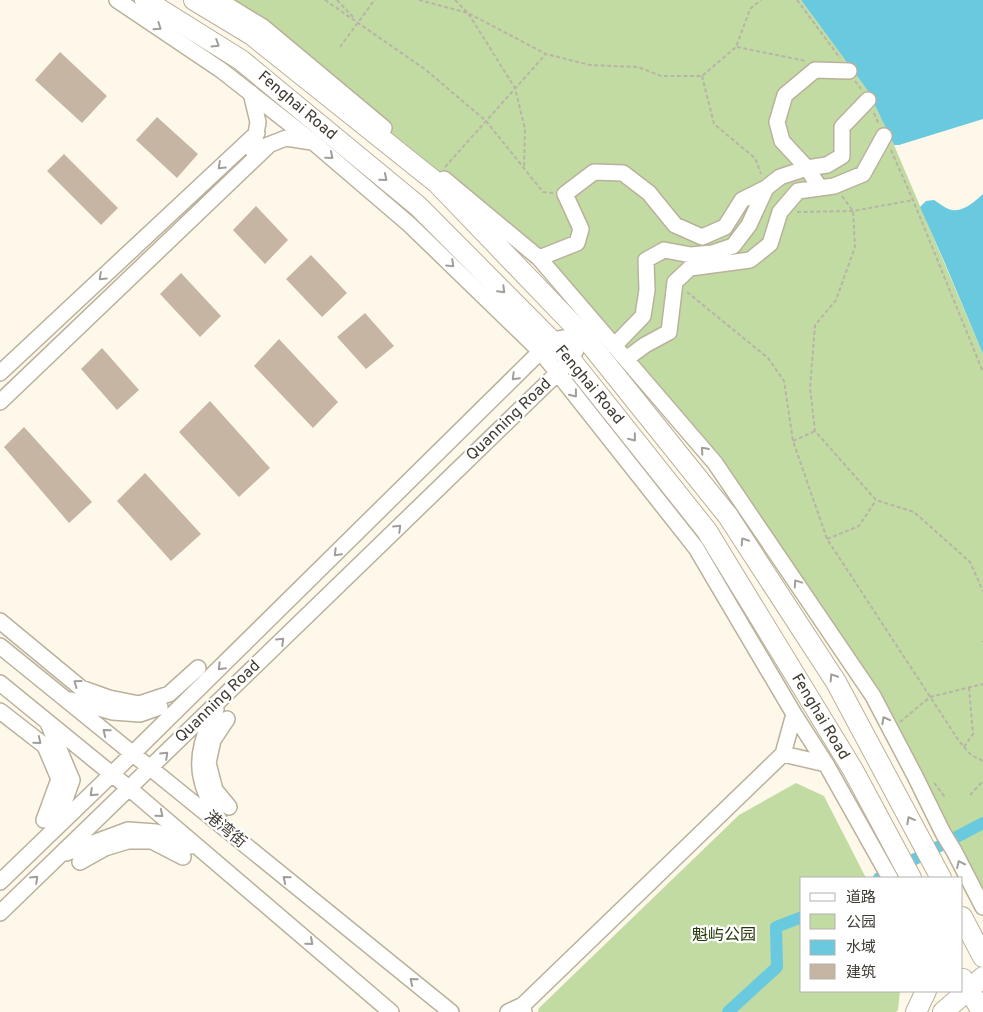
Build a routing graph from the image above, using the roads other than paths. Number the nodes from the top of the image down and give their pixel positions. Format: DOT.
graph roads {
  1 [pos="117,0"];
  2 [pos="145,0"];
  3 [pos="194,0"];
  4 [pos="220,0"];
  5 [pos="849,71"];
  6 [pos="251,93"];
  7 [pos="868,100"];
  8 [pos="256,133"];
  9 [pos="884,136"];
  10 [pos="314,142"];
  11 [pos="269,145"];
  12 [pos="253,151"];
  13 [pos="807,168"];
  14 [pos="827,187"];
  15 [pos="766,188"];
  16 [pos="539,258"];
  17 [pos="583,335"];
  18 [pos="546,346"];
  19 [pos="614,346"];
  20 [pos="626,359"];
  21 [pos="564,366"];
  22 [pos="0,373"];
  23 [pos="0,389"];
  24 [pos="0,402"];
  25 [pos="0,621"];
  26 [pos="0,646"];
  27 [pos="198,668"];
  28 [pos="0,684"];
  29 [pos="194,694"];
  30 [pos="64,698"];
  31 [pos="219,701"];
  32 [pos="0,711"];
  33 [pos="794,714"];
  34 [pos="227,719"];
  35 [pos="47,722"];
  36 [pos="133,754"];
  37 [pos="783,754"];
  38 [pos="826,764"];
  39 [pos="150,769"];
  40 [pos="112,774"];
  41 [pos="130,789"];
  42 [pos="229,807"];
  43 [pos="49,825"];
  44 [pos="223,828"];
  45 [pos="201,850"];
  46 [pos="60,856"];
  47 [pos="183,857"];
  48 [pos="80,862"];
  49 [pos="889,877"];
  50 [pos="910,877"];
  51 [pos="940,877"];
  52 [pos="0,882"];
  53 [pos="983,907"];
  54 [pos="0,913"];
  55 [pos="963,919"];
  56 [pos="983,957"];
  57 [pos="971,981"];
  58 [pos="926,992"];
  59 [pos="961,992"];
  60 [pos="524,1008"];
  61 [pos="452,1011"];
  62 [pos="391,1012"];
  63 [pos="508,1012"];
  64 [pos="916,1012"];
  65 [pos="943,1012"];
  66 [pos="982,1012"];
  1 -- 6 [label="street, one-way"];
  2 -- 18 [label="main road, Fenghai Road, one-way"];
  3 -- 17 [label="main road, Fenghai Road"];
  4 -- 16 [label="street"];
  5 -- 13 [label="street"];
  6 -- 8 [label="street"];
  6 -- 10 [label="street"];
  7 -- 13 [label="street"];
  8 -- 12 [label="street"];
  8 -- 22 [label="street, one-way"];
  9 -- 14 [label="street"];
  10 -- 11 [label="street"];
  10 -- 18 [label="street, one-way"];
  11 -- 12 [label="street"];
  11 -- 24 [label="street"];
  12 -- 23 [label="street"];
  13 -- 14 [label="street"];
  13 -- 15 [label="street"];
  14 -- 20 [label="street"];
  15 -- 16 [label="street"];
  15 -- 19 [label="street"];
  16 -- 19 [label="street"];
  17 -- 18 [label="street"];
  17 -- 21 [label="street, Quanning Road"];
  51 -- 17 [label="main road, Fenghai Road, one-way"];
  18 -- 21 [label="main road, Fenghai Road"];
  18 -- 29 [label="street, Quanning Road, one-way"];
  19 -- 20 [label="street"];
  53 -- 20 [label="street, one-way"];
  31 -- 21 [label="street, Quanning Road, one-way"];
  21 -- 33 [label="street, one-way"];
  21 -- 50 [label="main road, Fenghai Road, one-way"];
  27 -- 25 [label="street, one-way"];
  26 -- 30 [label="street, 港湾街"];
  28 -- 35 [label="street, 港湾街"];
  29 -- 30 [label="street"];
  29 -- 36 [label="street, Quanning Road"];
  36 -- 30 [label="street, 港湾街, one-way"];
  39 -- 31 [label="street, Quanning Road, one-way"];
  31 -- 44 [label="street"];
  32 -- 43 [label="street, one-way"];
  33 -- 37 [label="street"];
  33 -- 38 [label="street"];
  34 -- 42 [label="street"];
  35 -- 40 [label="street, 港湾街"];
  35 -- 43 [label="street"];
  36 -- 39 [label="street, 港湾街"];
  36 -- 40 [label="street, Quanning Road"];
  37 -- 38 [label="street"];
  37 -- 60 [label="street"];
  38 -- 49 [label="street"];
  39 -- 41 [label="street, Quanning Road"];
  39 -- 44 [label="street, 港湾街"];
  40 -- 41 [label="street, 港湾街"];
  40 -- 43 [label="street, Quanning Road, one-way"];
  41 -- 45 [label="street, 港湾街, one-way"];
  41 -- 46 [label="street, Quanning Road"];
  43 -- 52 [label="street, Quanning Road"];
  61 -- 44 [label="street, 港湾街, one-way"];
  45 -- 46 [label="street"];
  45 -- 62 [label="street, 港湾街, one-way"];
  54 -- 46 [label="street, Quanning Road, one-way"];
  47 -- 48 [label="street"];
  55 -- 56 [label="main road"];
  57 -- 66 [label="main road"];
  58 -- 64 [label="main road"];
  59 -- 65 [label="main road"];
  60 -- 63 [label="street"];
}
